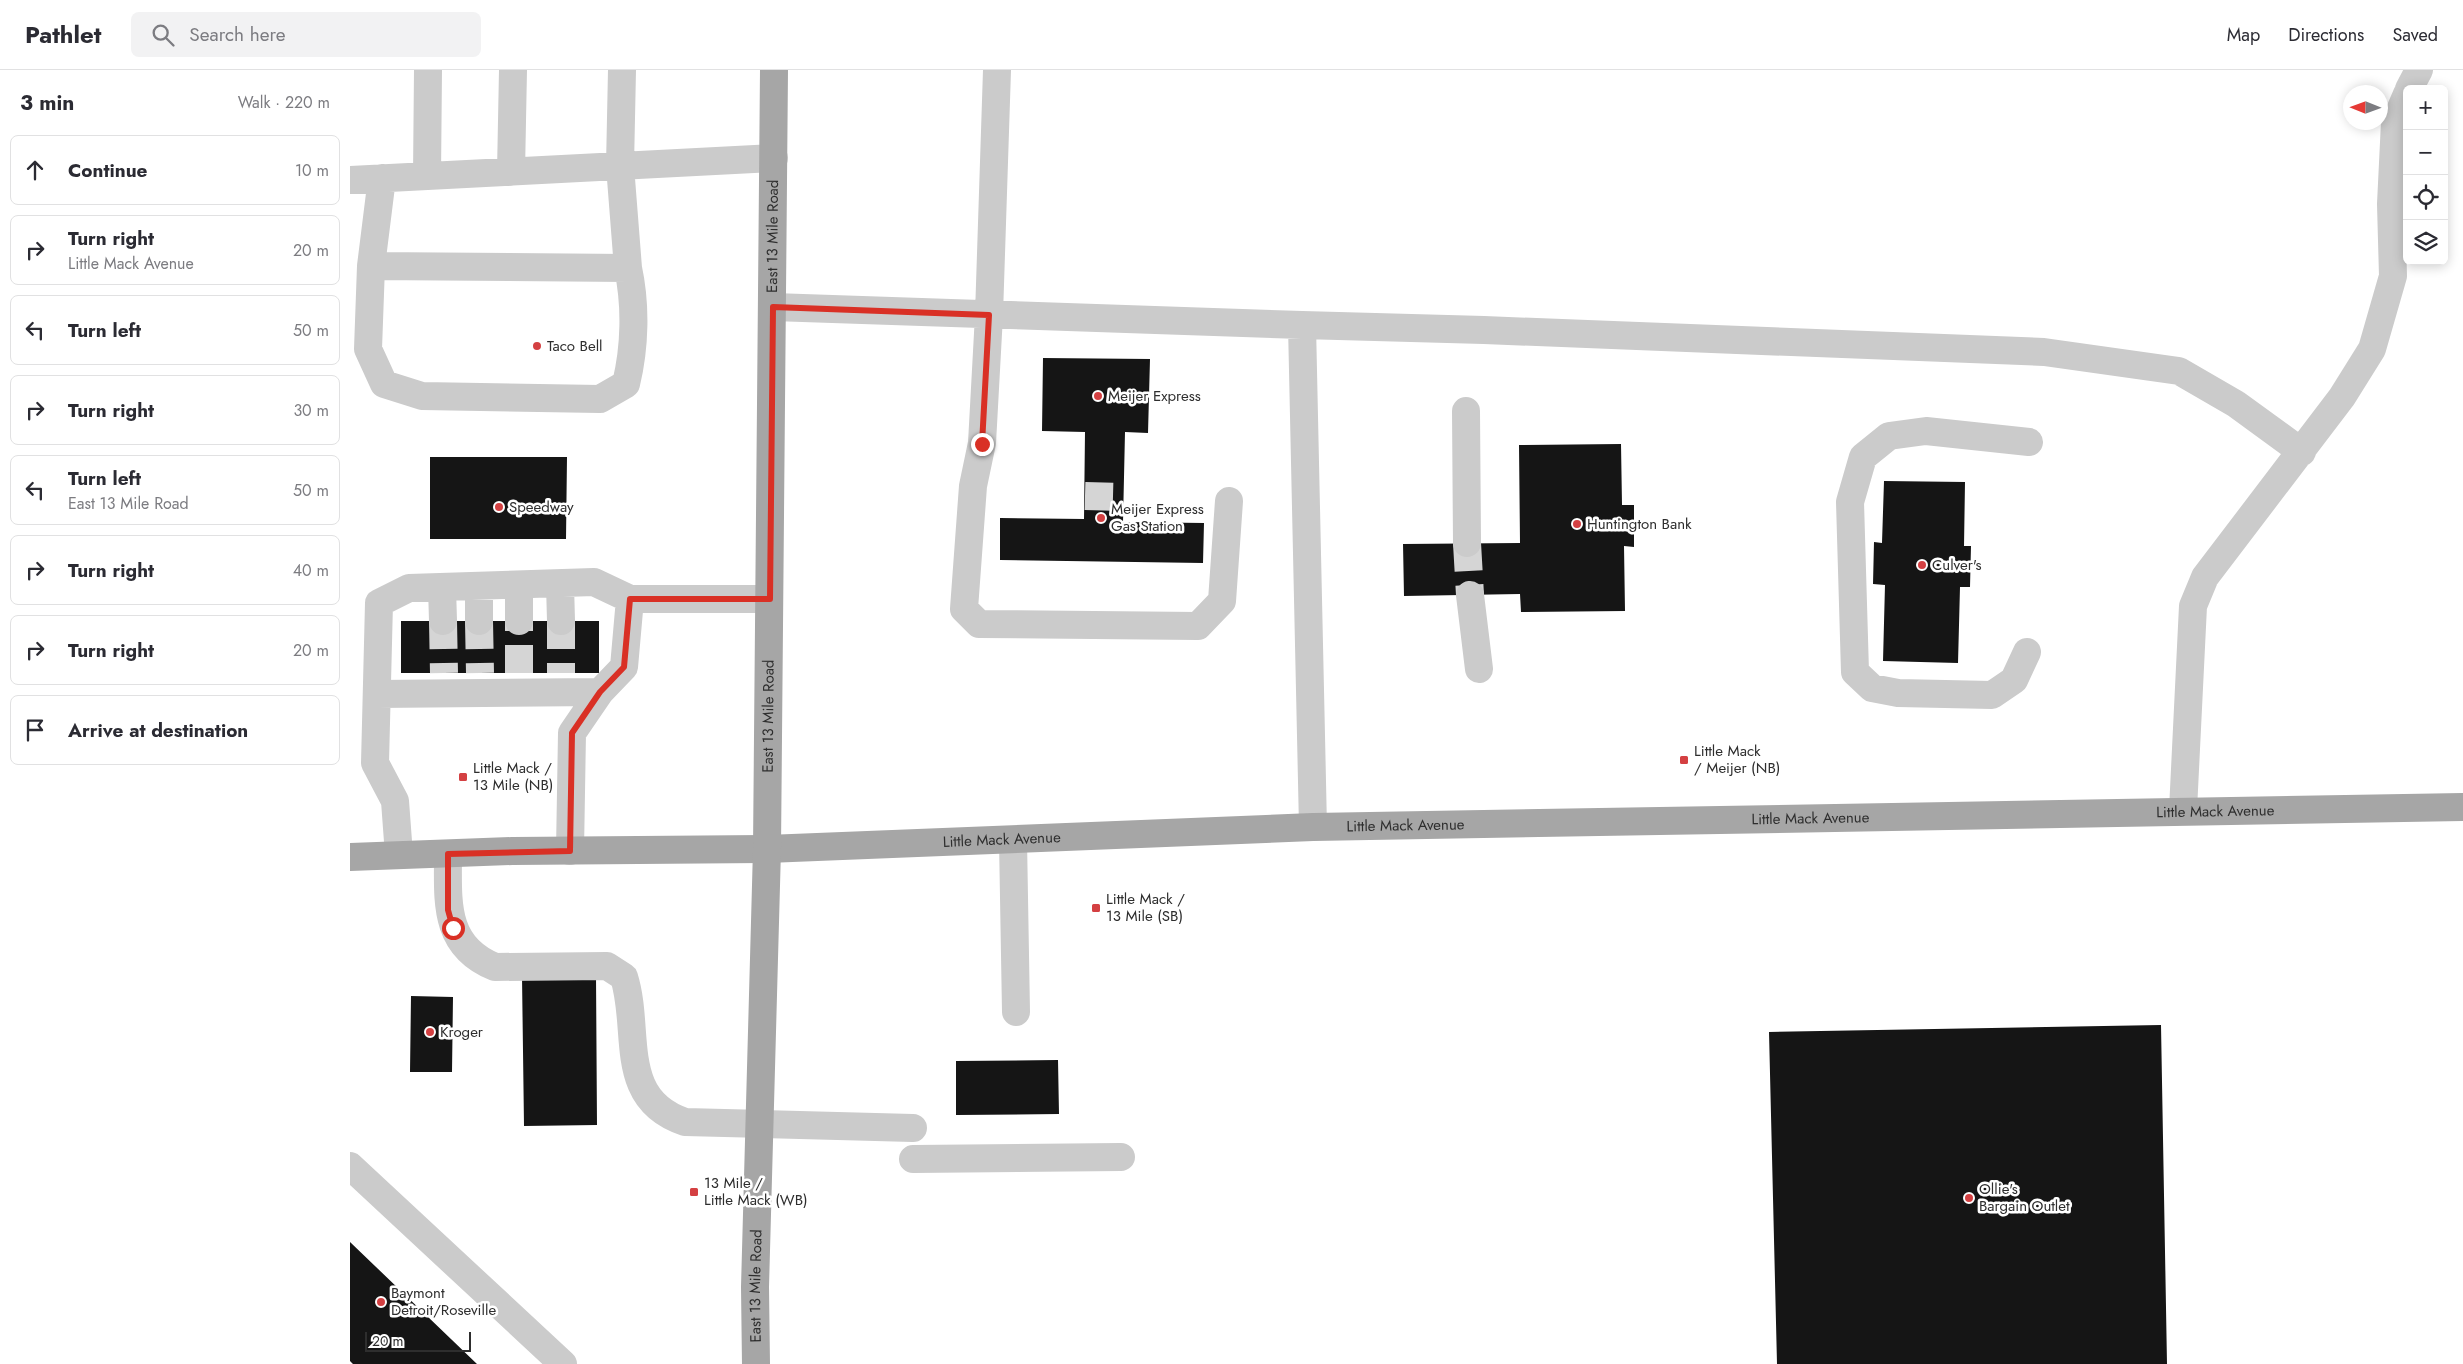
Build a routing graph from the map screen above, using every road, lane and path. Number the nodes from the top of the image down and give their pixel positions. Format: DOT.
graph roads {
  1 [pos="428,70"];
  2 [pos="513,70"];
  3 [pos="622,70"];
  4 [pos="774,70"];
  5 [pos="997,70"];
  6 [pos="2420,70"];
  7 [pos="2411,85"];
  8 [pos="2403,103"];
  9 [pos="774,158"];
  10 [pos="620,166"];
  11 [pos="511,172"];
  12 [pos="427,176"];
  13 [pos="382,178"];
  14 [pos="350,180"];
  15 [pos="371,266"];
  16 [pos="628,268"];
  17 [pos="773,307"];
  18 [pos="989,315"];
  19 [pos="1302,326"];
  20 [pos="1466,411"];
  21 [pos="2029,442"];
  22 [pos="2302,452"];
  23 [pos="1229,501"];
  24 [pos="1467,543"];
  25 [pos="560,584"];
  26 [pos="519,585"];
  27 [pos="479,586"];
  28 [pos="442,587"];
  29 [pos="1470,595"];
  30 [pos="630,599"];
  31 [pos="770,599"];
  32 [pos="443,621"];
  33 [pos="479,621"];
  34 [pos="520,621"];
  35 [pos="561,621"];
  36 [pos="2027,652"];
  37 [pos="1479,669"];
  38 [pos="600,692"];
  39 [pos="376,694"];
  40 [pos="2463,807"];
  41 [pos="2183,810"];
  42 [pos="1313,827"];
  43 [pos="1012,840"];
  44 [pos="768,849"];
  45 [pos="570,851"];
  46 [pos="448,854"];
  47 [pos="399,855"];
  48 [pos="350,857"];
  49 [pos="1016,1012"];
  50 [pos="760,1124"];
  51 [pos="913,1128"];
  52 [pos="1121,1158"];
  53 [pos="913,1159"];
  54 [pos="350,1166"];
  55 [pos="562,1364"];
  56 [pos="756,1364"];
  1 -- 12 [label="lane"];
  2 -- 11 [label="lane"];
  3 -- 10 [label="lane"];
  4 -- 9 [label="main road, East 13 Mile Road"];
  5 -- 18 [label="lane"];
  6 -- 7 [label="lane"];
  8 -- 22 [label="lane"];
  9 -- 10 [label="lane"];
  9 -- 17 [label="main road, East 13 Mile Road"];
  10 -- 11 [label="lane"];
  10 -- 16 [label="lane"];
  11 -- 12 [label="lane"];
  12 -- 13 [label="lane"];
  13 -- 14 [label="lane"];
  13 -- 15 [label="lane"];
  15 -- 16 [label="lane"];
  15 -- 16 [label="lane"];
  17 -- 18 [label="lane"];
  17 -- 31 [label="main road, East 13 Mile Road"];
  18 -- 19 [label="lane"];
  18 -- 23 [label="lane"];
  19 -- 22 [label="lane"];
  19 -- 42 [label="lane"];
  20 -- 24 [label="lane"];
  21 -- 36 [label="lane"];
  22 -- 41 [label="lane"];
  25 -- 26 [label="lane"];
  25 -- 30 [label="lane"];
  25 -- 35 [label="lane"];
  26 -- 27 [label="lane"];
  26 -- 34 [label="lane"];
  27 -- 28 [label="lane"];
  27 -- 33 [label="lane"];
  28 -- 32 [label="lane"];
  28 -- 39 [label="lane"];
  29 -- 37 [label="lane"];
  30 -- 31 [label="lane"];
  30 -- 38 [label="lane"];
  31 -- 44 [label="main road, East 13 Mile Road"];
  38 -- 39 [label="lane"];
  38 -- 45 [label="lane"];
  39 -- 47 [label="lane"];
  40 -- 41 [label="main road, Little Mack Avenue"];
  41 -- 42 [label="main road, Little Mack Avenue"];
  42 -- 43 [label="main road, Little Mack Avenue"];
  43 -- 44 [label="main road, Little Mack Avenue"];
  43 -- 49 [label="lane"];
  44 -- 45 [label="main road, Little Mack Avenue"];
  44 -- 50 [label="main road, East 13 Mile Road"];
  45 -- 46 [label="main road, Little Mack Avenue"];
  46 -- 47 [label="main road, Little Mack Avenue"];
  46 -- 50 [label="lane"];
  47 -- 48 [label="main road, Little Mack Avenue"];
  50 -- 51 [label="lane"];
  50 -- 56 [label="main road, East 13 Mile Road"];
  52 -- 53 [label="lane"];
  54 -- 55 [label="lane"];
}
